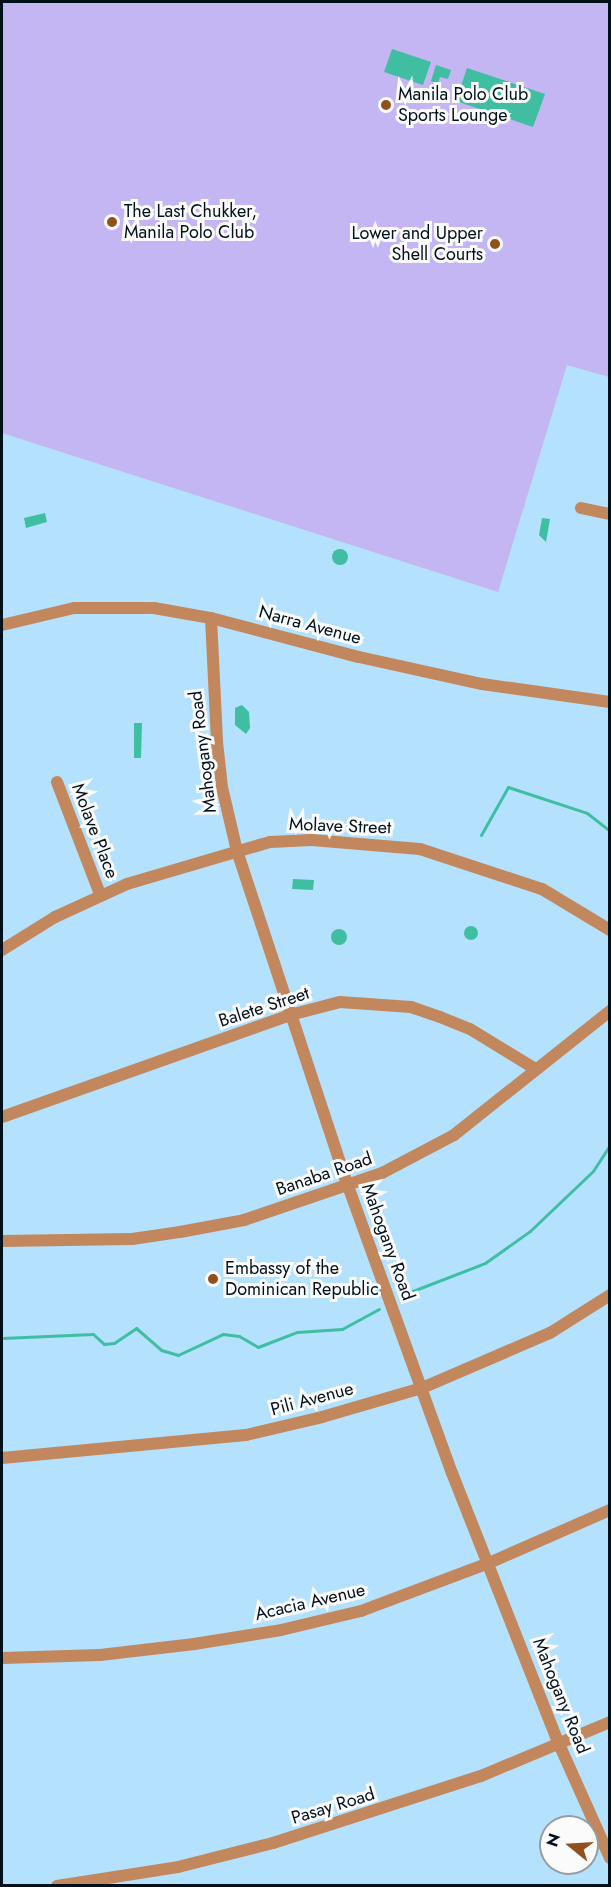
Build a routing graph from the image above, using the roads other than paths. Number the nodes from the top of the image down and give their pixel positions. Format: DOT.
graph roads {
  1 [pos="581,508"];
  2 [pos="609,514"];
  3 [pos="211,618"];
  4 [pos="2,625"];
  5 [pos="609,702"];
  6 [pos="57,782"];
  7 [pos="237,851"];
  8 [pos="100,894"];
  9 [pos="609,930"];
  10 [pos="2,950"];
  11 [pos="609,1011"];
  12 [pos="290,1015"];
  13 [pos="534,1068"];
  14 [pos="2,1117"];
  15 [pos="348,1186"];
  16 [pos="2,1241"];
  17 [pos="609,1295"];
  18 [pos="422,1388"];
  19 [pos="2,1458"];
  20 [pos="609,1510"];
  21 [pos="489,1563"];
  22 [pos="2,1658"];
  23 [pos="609,1722"];
  24 [pos="559,1744"];
  25 [pos="609,1858"];
  26 [pos="57,1886"];
  1 -- 2 [label="street"];
  3 -- 4 [label="street, Narra Avenue"];
  3 -- 5 [label="street, Narra Avenue"];
  3 -- 7 [label="street, Mahogany Road"];
  6 -- 8 [label="street, Molave Place"];
  7 -- 8 [label="street, Molave Street"];
  7 -- 9 [label="street, Molave Street"];
  7 -- 12 [label="street, Mahogany Road"];
  8 -- 10 [label="street, Molave Street"];
  11 -- 13 [label="street, Banaba Road"];
  12 -- 13 [label="street, Balete Street"];
  12 -- 14 [label="street, Balete Street"];
  12 -- 15 [label="street, Mahogany Road"];
  13 -- 15 [label="street, Banaba Road"];
  15 -- 16 [label="street, Banaba Road"];
  15 -- 18 [label="street, Mahogany Road"];
  17 -- 18 [label="street, Pili Avenue"];
  18 -- 19 [label="street, Pili Avenue"];
  18 -- 21 [label="street, Mahogany Road"];
  20 -- 21 [label="street, Acacia Avenue"];
  21 -- 22 [label="street, Acacia Avenue"];
  21 -- 24 [label="street, Mahogany Road"];
  23 -- 24 [label="street, Pasay Road"];
  24 -- 25 [label="street, Mahogany Road"];
  24 -- 26 [label="street, Pasay Road"];
}
